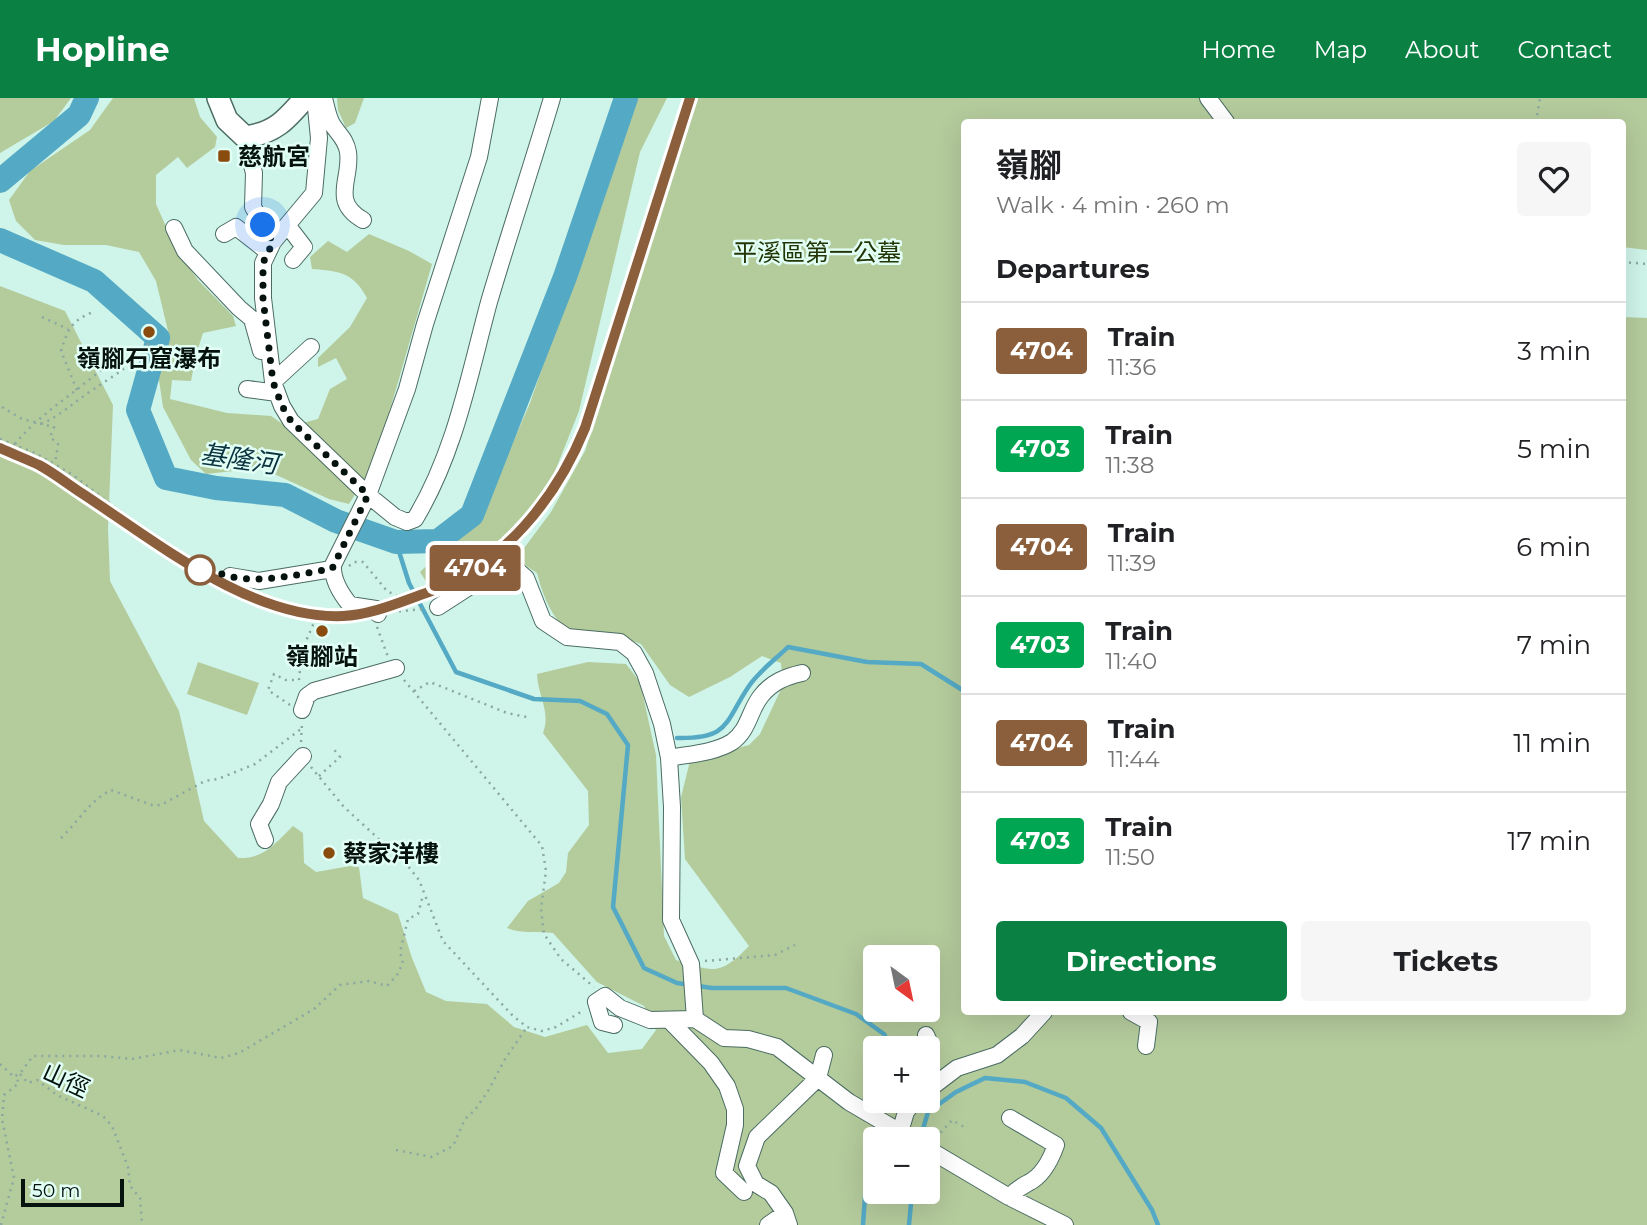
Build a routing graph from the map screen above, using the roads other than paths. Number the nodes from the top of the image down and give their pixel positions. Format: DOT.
graph roads {
  1 [pos="218,98"];
  2 [pos="305,98"];
  3 [pos="315,98"];
  4 [pos="324,98"];
  5 [pos="490,98"];
  6 [pos="552,98"];
  7 [pos="1208,98"];
  8 [pos="1224,119"];
  9 [pos="245,137"];
  10 [pos="363,220"];
  11 [pos="288,226"];
  12 [pos="174,228"];
  13 [pos="224,234"];
  14 [pos="271,247"];
  15 [pos="293,260"];
  16 [pos="311,347"];
  17 [pos="274,382"];
  18 [pos="247,389"];
  19 [pos="367,498"];
  20 [pos="333,567"];
  21 [pos="230,576"];
  22 [pos="438,607"];
  23 [pos="378,614"];
  24 [pos="396,668"];
  25 [pos="802,673"];
  26 [pos="302,710"];
  27 [pos="303,755"];
  28 [pos="669,758"];
  29 [pos="265,840"];
  30 [pos="1041,1015"];
  31 [pos="1136,1015"];
  32 [pos="695,1019"];
  33 [pos="669,1020"];
  34 [pos="614,1025"];
  35 [pos="1146,1046"];
  36 [pos="824,1055"];
  37 [pos="818,1077"];
  38 [pos="940,1081"];
  39 [pos="1010,1118"];
  40 [pos="892,1127"];
  41 [pos="728,1154"];
  42 [pos="940,1156"];
  43 [pos="749,1161"];
  44 [pos="744,1192"];
  45 [pos="1009,1197"];
  46 [pos="787,1219"];
  47 [pos="768,1225"];
  48 [pos="1065,1225"];
  1 -- 9 [label="main road"];
  2 -- 9 [label="main road"];
  3 -- 11 [label="street"];
  4 -- 10 [label="street"];
  5 -- 19 [label="street"];
  6 -- 19 [label="street"];
  7 -- 8 [label="street"];
  9 -- 14 [label="street"];
  11 -- 14 [label="street"];
  11 -- 15 [label="street"];
  12 -- 17 [label="street"];
  13 -- 14 [label="street"];
  14 -- 17 [label="street"];
  16 -- 17 [label="street"];
  17 -- 18 [label="street"];
  17 -- 19 [label="street"];
  19 -- 20 [label="street"];
  20 -- 21 [label="street"];
  20 -- 23 [label="street"];
  22 -- 28 [label="street"];
  24 -- 26 [label="street"];
  25 -- 28 [label="street"];
  27 -- 29 [label="street"];
  28 -- 32 [label="street"];
  30 -- 38 [label="street"];
  31 -- 35 [label="street"];
  32 -- 33 [label="street"];
  32 -- 37 [label="street"];
  33 -- 34 [label="street"];
  33 -- 41 [label="street"];
  36 -- 37 [label="street"];
  37 -- 40 [label="street"];
  37 -- 43 [label="street"];
  39 -- 45 [label="street"];
  41 -- 43 [label="street"];
  41 -- 44 [label="street"];
  42 -- 45 [label="street"];
  43 -- 46 [label="street"];
  45 -- 48 [label="street"];
  46 -- 47 [label="street"];
}
